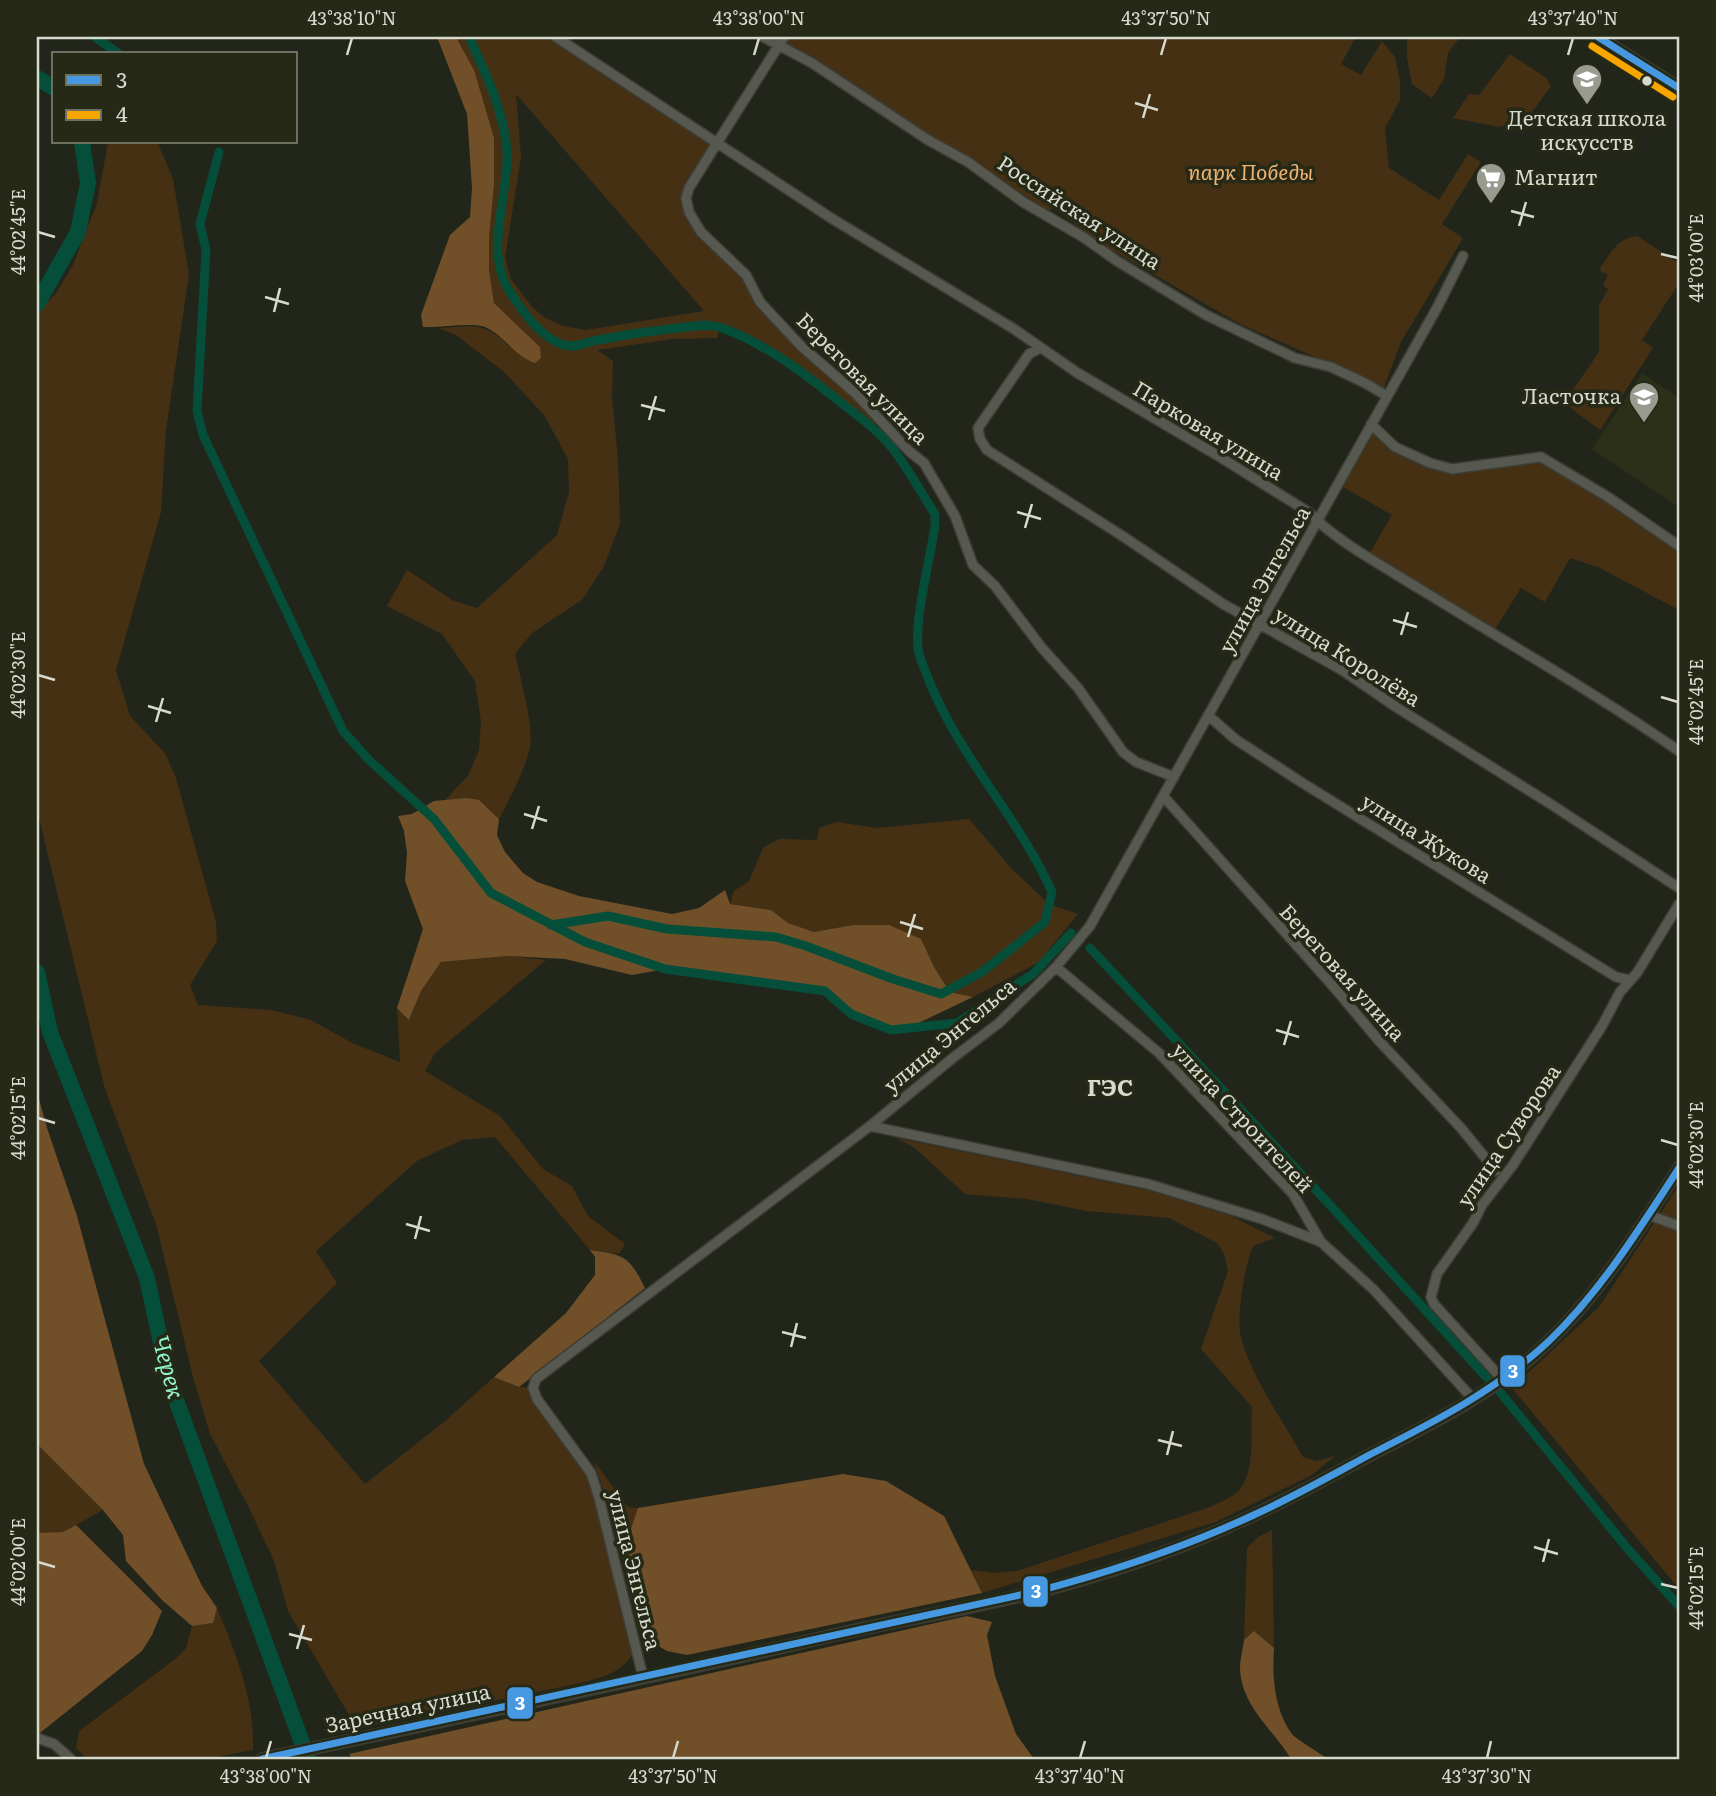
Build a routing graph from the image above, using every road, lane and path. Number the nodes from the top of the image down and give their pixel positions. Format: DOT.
graph roads {
  1 [pos="556,37"];
  2 [pos="763,37"];
  3 [pos="784,37"];
  4 [pos="1598,37"];
  5 [pos="778,46"];
  6 [pos="1679,88"];
  7 [pos="717,143"];
  8 [pos="1463,256"];
  9 [pos="1027,338"];
  10 [pos="1040,348"];
  11 [pos="1029,354"];
  12 [pos="1387,396"];
  13 [pos="1371,424"];
  14 [pos="1317,522"];
  15 [pos="1679,547"];
  16 [pos="1261,624"];
  17 [pos="1210,717"];
  18 [pos="1679,751"];
  19 [pos="1174,777"];
  20 [pos="1164,797"];
  21 [pos="1679,888"];
  22 [pos="1679,904"];
  23 [pos="1056,967"];
  24 [pos="1630,980"];
  25 [pos="870,1126"];
  26 [pos="1679,1168"];
  27 [pos="1496,1171"];
  28 [pos="1506,1174"];
  29 [pos="1496,1186"];
  30 [pos="1649,1215"];
  31 [pos="1679,1226"];
  32 [pos="1321,1241"];
  33 [pos="1502,1379"];
  34 [pos="1472,1399"];
  35 [pos="643,1677"];
  36 [pos="37,1738"];
  37 [pos="71,1759"];
  38 [pos="262,1759"];
  1 -- 7 [label="street"];
  2 -- 5 [label="street, Российская улица"];
  3 -- 5 [label="street"];
  4 -- 6 [label="street"];
  5 -- 7 [label="street"];
  5 -- 12 [label="street, Российская улица"];
  7 -- 9 [label="street, Парковая улица"];
  7 -- 19 [label="street, Береговая улица"];
  8 -- 12 [label="street, улица Энгельса"];
  9 -- 10 [label="street, Парковая улица"];
  9 -- 11 [label="street"];
  10 -- 11 [label="street"];
  10 -- 14 [label="street, Парковая улица"];
  11 -- 16 [label="street, улица Королёва"];
  12 -- 13 [label="street, улица Энгельса"];
  13 -- 14 [label="street, улица Энгельса"];
  13 -- 15 [label="street"];
  14 -- 16 [label="street, улица Энгельса"];
  14 -- 18 [label="street, Парковая улица"];
  16 -- 17 [label="street, улица Энгельса"];
  16 -- 21 [label="street, улица Королёва"];
  17 -- 19 [label="street, улица Энгельса"];
  17 -- 24 [label="street, улица Жукова"];
  19 -- 20 [label="street, улица Энгельса"];
  20 -- 23 [label="street, улица Энгельса"];
  20 -- 27 [label="street, Береговая улица"];
  22 -- 24 [label="street, улица Суворова"];
  23 -- 25 [label="street, улица Энгельса"];
  23 -- 32 [label="street, улица Строителей"];
  24 -- 28 [label="street, улица Суворова"];
  25 -- 32 [label="street"];
  25 -- 35 [label="street, улица Энгельса"];
  26 -- 30 [label="street, Заречная улица"];
  27 -- 28 [label="street"];
  27 -- 29 [label="street"];
  28 -- 29 [label="street, улица Суворова"];
  29 -- 33 [label="street, улица Суворова"];
  30 -- 31 [label="street"];
  30 -- 33 [label="street, Заречная улица"];
  32 -- 34 [label="street, улица Строителей"];
  33 -- 34 [label="street, Заречная улица"];
  34 -- 35 [label="street, Заречная улица"];
  35 -- 38 [label="street, Заречная улица"];
  36 -- 37 [label="street"];
}
